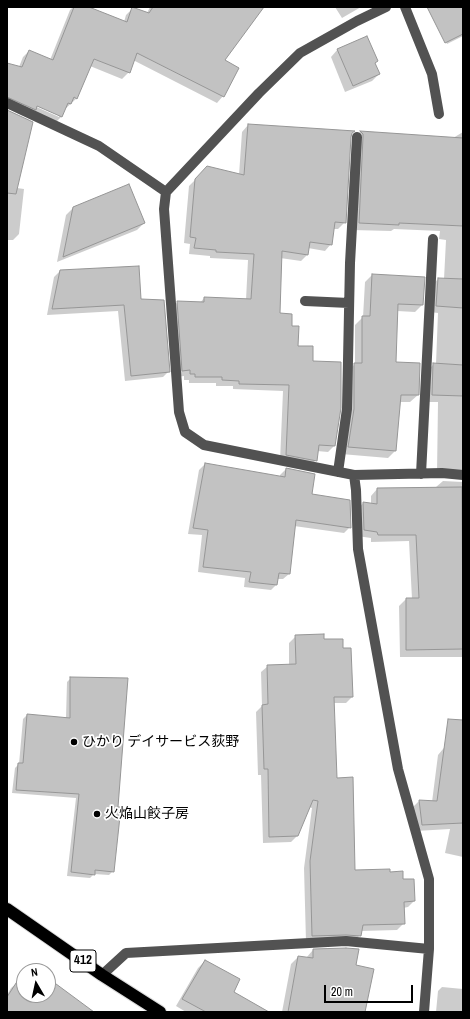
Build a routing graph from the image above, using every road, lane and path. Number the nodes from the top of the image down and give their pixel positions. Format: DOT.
graph roads {
  1 [pos="386,7"];
  2 [pos="405,7"];
  3 [pos="7,103"];
  4 [pos="439,114"];
  5 [pos="357,137"];
  6 [pos="166,192"];
  7 [pos="433,239"];
  8 [pos="305,301"];
  9 [pos="349,303"];
  10 [pos="338,472"];
  11 [pos="421,474"];
  12 [pos="354,475"];
  13 [pos="463,475"];
  14 [pos="7,909"];
  15 [pos="430,949"];
  16 [pos="102,974"];
  17 [pos="160,1012"];
  18 [pos="424,1012"];
  1 -- 6 [label="street"];
  2 -- 4 [label="street"];
  3 -- 6 [label="street"];
  5 -- 9 [label="street"];
  6 -- 10 [label="street"];
  7 -- 11 [label="street"];
  8 -- 9 [label="street"];
  9 -- 10 [label="street"];
  10 -- 12 [label="street"];
  11 -- 12 [label="street"];
  11 -- 13 [label="street"];
  12 -- 15 [label="street"];
  14 -- 16 [label="highway, 412"];
  15 -- 16 [label="street"];
  15 -- 18 [label="street"];
  16 -- 17 [label="highway, 412"];
}
